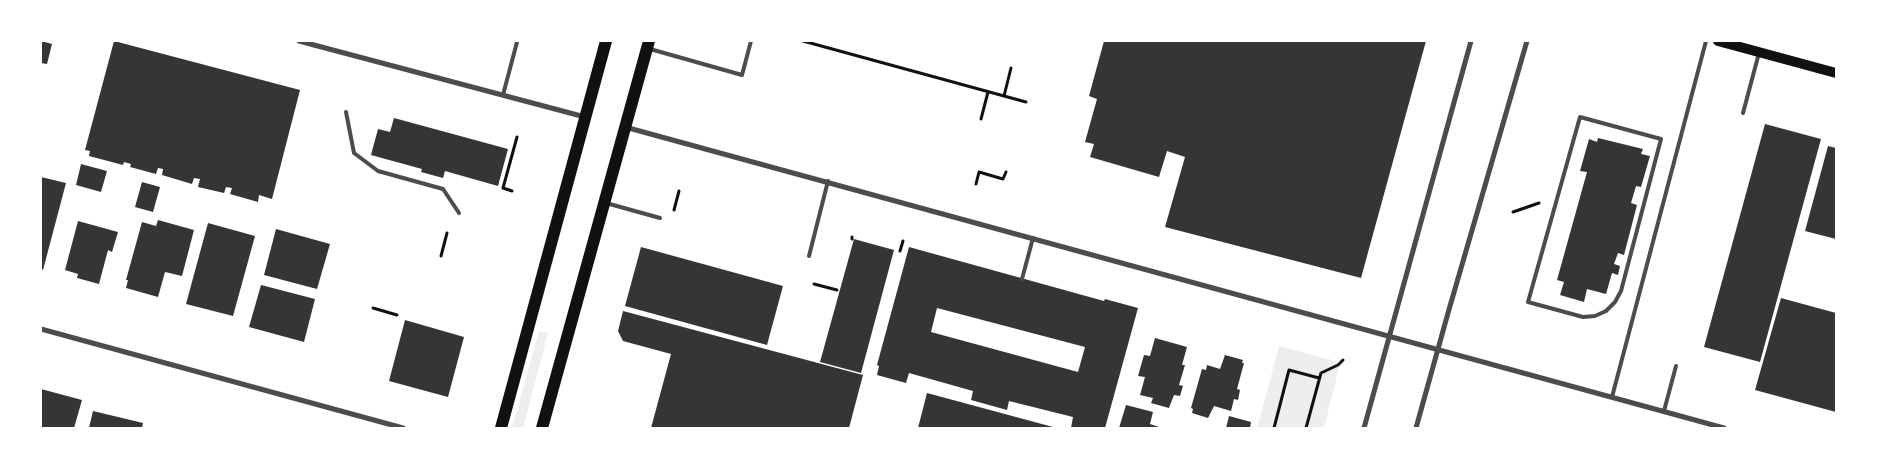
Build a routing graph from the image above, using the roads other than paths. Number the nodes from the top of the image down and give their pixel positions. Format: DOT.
graph roads {
  1 [pos="299,41"];
  2 [pos="606,41"];
  3 [pos="751,41"];
  4 [pos="1471,41"];
  5 [pos="1527,41"];
  6 [pos="1706,41"];
  7 [pos="1718,41"];
  8 [pos="517,42"];
  9 [pos="648,45"];
  10 [pos="1759,52"];
  11 [pos="1836,73"];
  12 [pos="503,95"];
  13 [pos="346,112"];
  14 [pos="1743,113"];
  15 [pos="585,117"];
  16 [pos="625,127"];
  17 [pos="828,182"];
  18 [pos="604,202"];
  19 [pos="459,213"];
  20 [pos="660,218"];
  21 [pos="1033,238"];
  22 [pos="809,256"];
  23 [pos="1022,279"];
  24 [pos="1528,302"];
  25 [pos="41,329"];
  26 [pos="1390,336"];
  27 [pos="1437,349"];
  28 [pos="1676,366"];
  29 [pos="1612,397"];
  30 [pos="1664,411"];
  31 [pos="403,428"];
  32 [pos="501,428"];
  33 [pos="542,428"];
  34 [pos="1364,428"];
  35 [pos="1416,428"];
  36 [pos="1724,428"];
  1 -- 12 [label="street"];
  2 -- 15 [label="main road"];
  3 -- 9 [label="lane"];
  4 -- 26 [label="street"];
  5 -- 27 [label="street"];
  6 -- 29 [label="lane"];
  7 -- 10 [label="main road"];
  8 -- 12 [label="lane"];
  9 -- 16 [label="main road"];
  10 -- 11 [label="main road"];
  10 -- 14 [label="lane"];
  12 -- 15 [label="street"];
  13 -- 19 [label="lane"];
  15 -- 32 [label="main road"];
  16 -- 17 [label="street"];
  16 -- 18 [label="main road"];
  17 -- 21 [label="street"];
  17 -- 22 [label="lane"];
  18 -- 20 [label="lane"];
  18 -- 33 [label="main road"];
  21 -- 23 [label="lane"];
  21 -- 26 [label="street"];
  24 -- 24 [label="lane"];
  25 -- 31 [label="street"];
  26 -- 27 [label="street"];
  26 -- 34 [label="street"];
  27 -- 29 [label="street"];
  27 -- 35 [label="street"];
  28 -- 30 [label="lane"];
  29 -- 30 [label="street"];
  30 -- 36 [label="street"];
}
